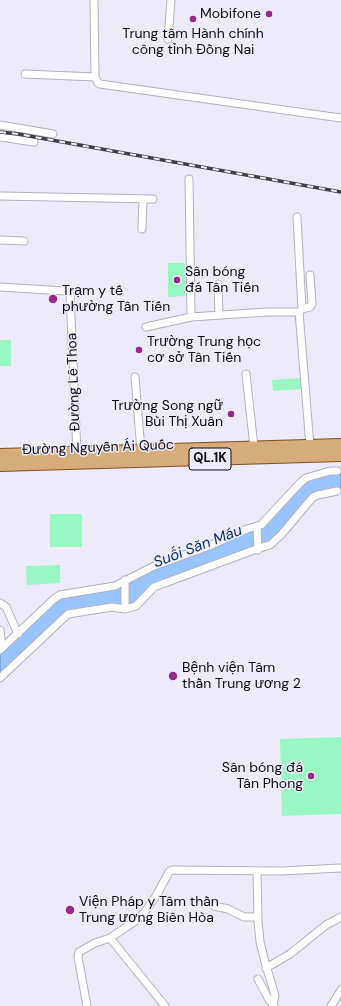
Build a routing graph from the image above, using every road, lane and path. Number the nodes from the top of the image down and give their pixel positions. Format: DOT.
graph roads {
  1 [pos="94,0"];
  2 [pos="171,0"];
  3 [pos="168,39"];
  4 [pos="25,74"];
  5 [pos="96,77"];
  6 [pos="341,118"];
  7 [pos="0,125"];
  8 [pos="54,134"];
  9 [pos="0,137"];
  10 [pos="34,142"];
  11 [pos="189,179"];
  12 [pos="0,196"];
  13 [pos="143,199"];
  14 [pos="153,199"];
  15 [pos="297,217"];
  16 [pos="142,229"];
  17 [pos="0,240"];
  18 [pos="24,241"];
  19 [pos="310,275"];
  20 [pos="218,284"];
  21 [pos="0,287"];
  22 [pos="301,310"];
  23 [pos="219,315"];
  24 [pos="191,318"];
  25 [pos="146,328"];
  26 [pos="246,374"];
  27 [pos="134,377"];
  28 [pos="341,445"];
  29 [pos="310,446"];
  30 [pos="254,447"];
  31 [pos="141,451"];
  32 [pos="0,454"];
  33 [pos="341,455"];
  34 [pos="78,458"];
  35 [pos="0,465"];
  36 [pos="337,471"];
  37 [pos="337,491"];
  38 [pos="257,526"];
  39 [pos="258,550"];
  40 [pos="125,580"];
  41 [pos="0,603"];
  42 [pos="126,609"];
  43 [pos="0,630"];
  44 [pos="18,634"];
  45 [pos="1,649"];
  46 [pos="0,678"];
  47 [pos="341,868"];
  48 [pos="257,871"];
  49 [pos="214,906"];
  50 [pos="258,917"];
  51 [pos="341,917"];
  52 [pos="110,938"];
  53 [pos="266,968"];
  54 [pos="258,979"];
  55 [pos="341,990"];
  56 [pos="274,1005"];
  57 [pos="87,1006"];
  58 [pos="165,1006"];
  59 [pos="331,1006"];
  1 -- 5 [label="street"];
  2 -- 3 [label="street"];
  4 -- 5 [label="street"];
  5 -- 6 [label="street"];
  7 -- 8 [label="street"];
  9 -- 10 [label="street"];
  11 -- 24 [label="street"];
  12 -- 13 [label="street"];
  13 -- 14 [label="street"];
  13 -- 16 [label="street"];
  15 -- 22 [label="street"];
  17 -- 18 [label="street"];
  19 -- 22 [label="street"];
  20 -- 23 [label="street"];
  21 -- 34 [label="street, Đường Lê Thoa"];
  22 -- 23 [label="street"];
  22 -- 29 [label="street"];
  23 -- 24 [label="street"];
  24 -- 25 [label="street"];
  26 -- 30 [label="street"];
  27 -- 31 [label="street"];
  28 -- 29 [label="main road, Đường Nguyễn Ái Quốc / QL.1K"];
  29 -- 30 [label="main road, Đường Nguyễn Ái Quốc / QL.1K"];
  30 -- 31 [label="main road, Đường Nguyễn Ái Quốc / QL.1K"];
  31 -- 34 [label="main road, Đường Nguyễn Ái Quốc / QL.1K"];
  32 -- 34 [label="main road, Đường Nguyễn Ái Quốc / QL.1K"];
  33 -- 34 [label="main road, Đường Nguyễn Ái Quốc / QL.1K"];
  34 -- 35 [label="main road, Đường Nguyễn Ái Quốc / QL.1K"];
  36 -- 38 [label="street"];
  37 -- 39 [label="street"];
  38 -- 39 [label="street"];
  38 -- 40 [label="street"];
  39 -- 42 [label="street"];
  40 -- 42 [label="street"];
  40 -- 44 [label="street"];
  41 -- 44 [label="street"];
  42 -- 46 [label="street"];
  43 -- 45 [label="street"];
  44 -- 45 [label="street"];
  47 -- 48 [label="street"];
  48 -- 50 [label="street"];
  48 -- 52 [label="street"];
  49 -- 50 [label="street"];
  50 -- 53 [label="street"];
  51 -- 53 [label="street"];
  52 -- 57 [label="street"];
  52 -- 58 [label="street"];
  53 -- 56 [label="street"];
  54 -- 56 [label="street"];
  55 -- 59 [label="street"];
}
